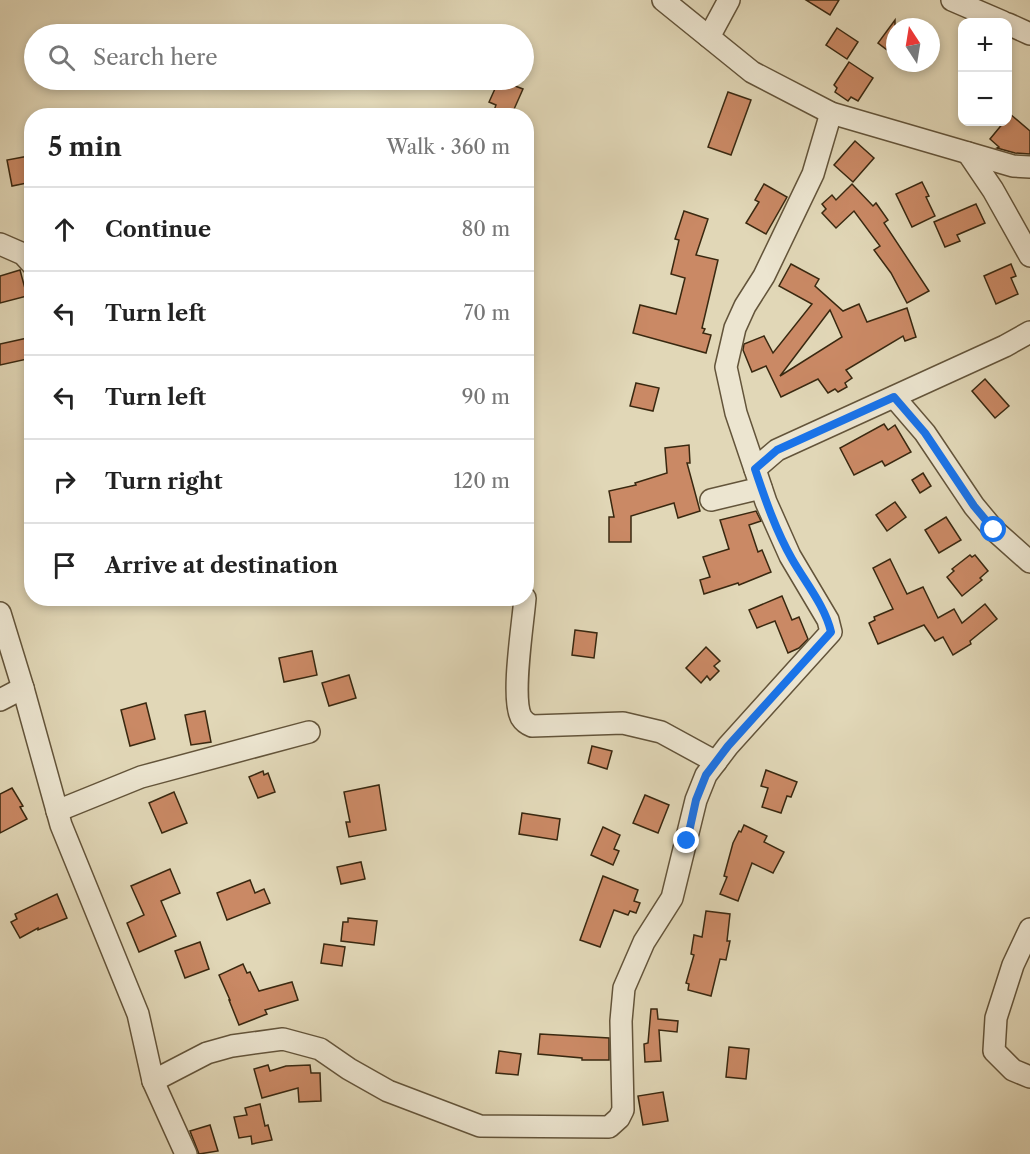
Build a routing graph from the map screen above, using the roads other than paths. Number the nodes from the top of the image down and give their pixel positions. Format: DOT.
graph roads {
  1 [pos="663,0"];
  2 [pos="729,0"];
  3 [pos="952,0"];
  4 [pos="994,18"];
  5 [pos="1012,26"];
  6 [pos="1030,34"];
  7 [pos="708,37"];
  8 [pos="831,113"];
  9 [pos="968,153"];
  10 [pos="1030,167"];
  11 [pos="0,244"];
  12 [pos="24,255"];
  13 [pos="1030,256"];
  14 [pos="1030,332"];
  15 [pos="894,397"];
  16 [pos="758,478"];
  17 [pos="711,500"];
  18 [pos="1030,562"];
  19 [pos="524,606"];
  20 [pos="0,613"];
  21 [pos="23,688"];
  22 [pos="0,700"];
  23 [pos="309,732"];
  24 [pos="716,762"];
  25 [pos="57,812"];
  26 [pos="1030,929"];
  27 [pos="1030,1077"];
  28 [pos="153,1081"];
  29 [pos="186,1154"];
  1 -- 7 [label="street"];
  2 -- 7 [label="street"];
  3 -- 4 [label="street"];
  5 -- 6 [label="street"];
  7 -- 8 [label="street"];
  8 -- 9 [label="street"];
  8 -- 16 [label="street"];
  9 -- 10 [label="street"];
  9 -- 13 [label="street"];
  11 -- 12 [label="street"];
  14 -- 15 [label="street"];
  15 -- 16 [label="street"];
  15 -- 18 [label="street"];
  16 -- 17 [label="street"];
  16 -- 24 [label="street"];
  19 -- 24 [label="street"];
  20 -- 21 [label="street"];
  21 -- 22 [label="street"];
  21 -- 25 [label="street"];
  23 -- 25 [label="street"];
  24 -- 28 [label="street"];
  25 -- 28 [label="street"];
  26 -- 27 [label="street"];
  28 -- 29 [label="street"];
}
